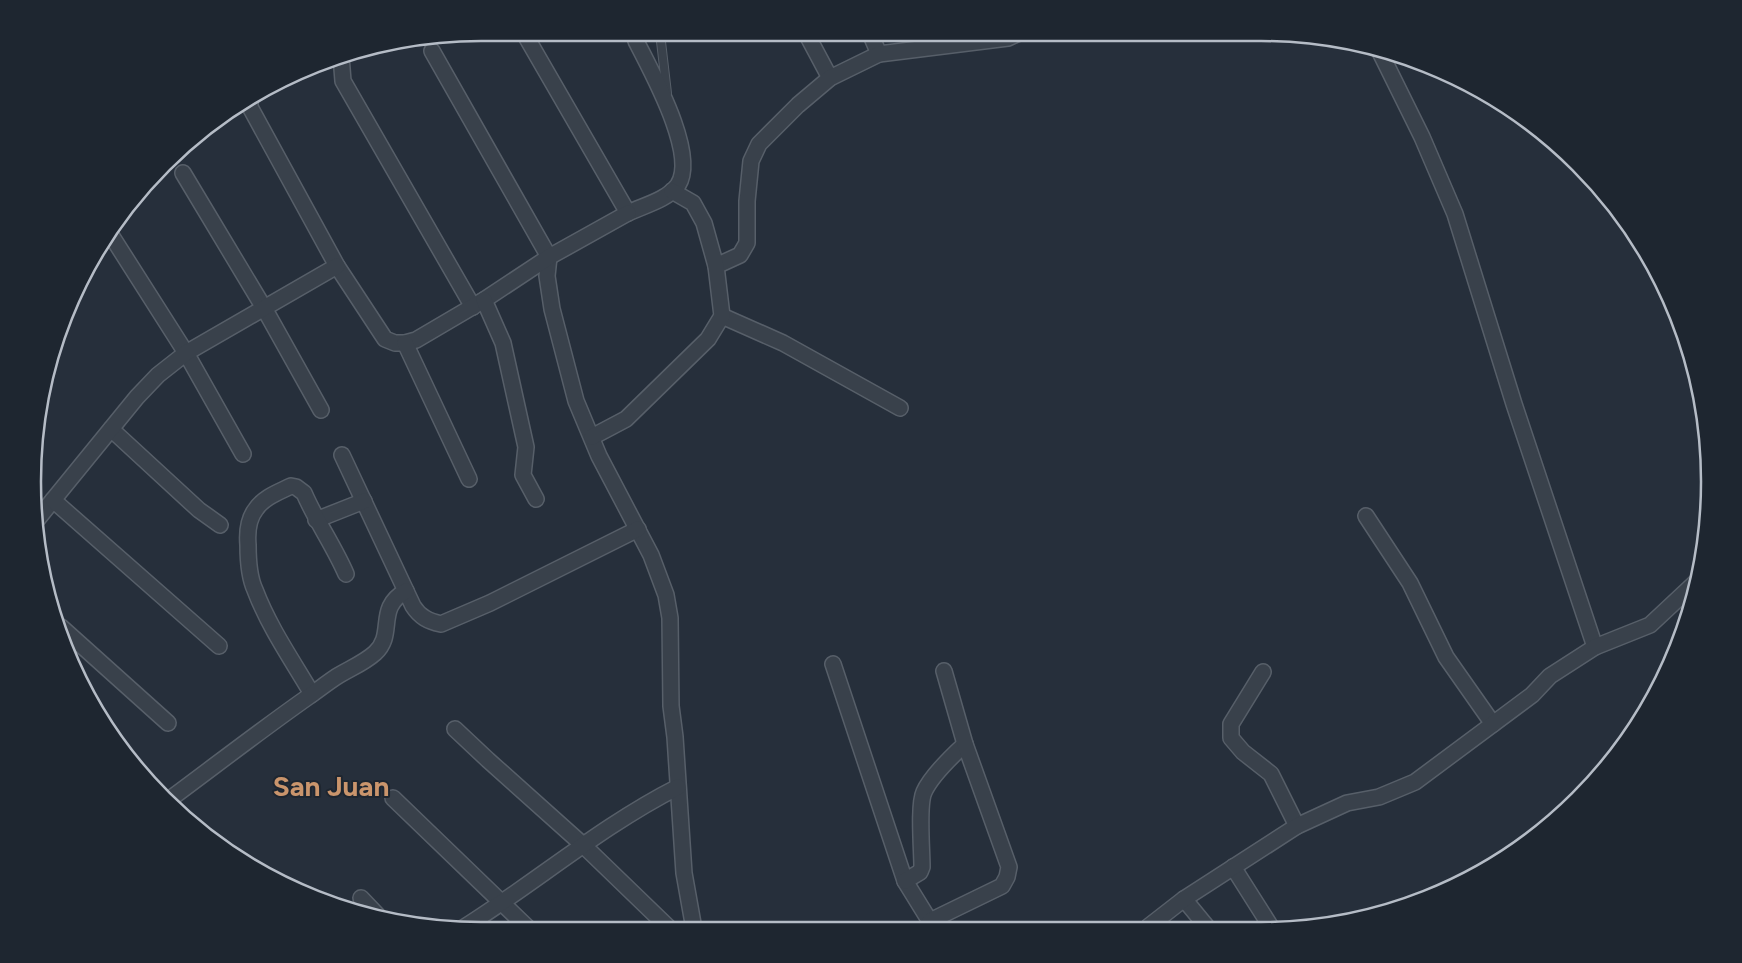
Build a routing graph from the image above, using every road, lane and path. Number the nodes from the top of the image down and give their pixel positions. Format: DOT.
graph roads {
  1 [pos="529,41"];
  2 [pos="636,41"];
  3 [pos="661,41"];
  4 [pos="810,41"];
  5 [pos="873,41"];
  6 [pos="984,41"];
  7 [pos="432,51"];
  8 [pos="879,54"];
  9 [pos="1383,59"];
  10 [pos="342,64"];
  11 [pos="830,78"];
  12 [pos="250,107"];
  13 [pos="668,108"];
  14 [pos="183,173"];
  15 [pos="672,191"];
  16 [pos="628,213"];
  17 [pos="114,239"];
  18 [pos="549,257"];
  19 [pos="337,266"];
  20 [pos="716,266"];
  21 [pos="479,304"];
  22 [pos="264,308"];
  23 [pos="722,316"];
  24 [pos="405,343"];
  25 [pos="186,353"];
  26 [pos="900,408"];
  27 [pos="321,410"];
  28 [pos="111,429"];
  29 [pos="592,437"];
  30 [pos="244,454"];
  31 [pos="342,455"];
  32 [pos="469,479"];
  33 [pos="536,499"];
  34 [pos="53,500"];
  35 [pos="364,501"];
  36 [pos="42,513"];
  37 [pos="1366,516"];
  38 [pos="316,520"];
  39 [pos="220,525"];
  40 [pos="638,530"];
  41 [pos="346,574"];
  42 [pos="1687,590"];
  43 [pos="406,591"];
  44 [pos="69,634"];
  45 [pos="219,646"];
  46 [pos="1595,648"];
  47 [pos="833,664"];
  48 [pos="944,671"];
  49 [pos="1263,672"];
  50 [pos="312,694"];
  51 [pos="168,723"];
  52 [pos="1494,724"];
  53 [pos="455,729"];
  54 [pos="965,744"];
  55 [pos="678,787"];
  56 [pos="174,796"];
  57 [pos="394,798"];
  58 [pos="1297,826"];
  59 [pos="583,845"];
  60 [pos="1233,867"];
  61 [pos="905,881"];
  62 [pos="361,898"];
  63 [pos="1184,899"];
  64 [pos="502,903"];
  65 [pos="370,907"];
  66 [pos="473,922"];
  67 [pos="522,922"];
  68 [pos="663,922"];
  69 [pos="693,922"];
  70 [pos="930,922"];
  71 [pos="937,922"];
  72 [pos="1154,922"];
  73 [pos="1203,922"];
  74 [pos="1269,922"];
  1 -- 16 [label="street"];
  2 -- 13 [label="street"];
  3 -- 13 [label="lane"];
  4 -- 11 [label="street"];
  5 -- 8 [label="street"];
  6 -- 8 [label="street"];
  7 -- 18 [label="street"];
  8 -- 11 [label="street"];
  9 -- 46 [label="street"];
  10 -- 21 [label="street"];
  11 -- 20 [label="street"];
  12 -- 19 [label="street"];
  13 -- 15 [label="street"];
  14 -- 22 [label="street"];
  15 -- 16 [label="street"];
  15 -- 20 [label="street"];
  16 -- 18 [label="street"];
  17 -- 25 [label="street"];
  18 -- 21 [label="street"];
  18 -- 29 [label="street"];
  19 -- 22 [label="street"];
  19 -- 24 [label="street"];
  20 -- 23 [label="street"];
  21 -- 24 [label="street"];
  21 -- 33 [label="street"];
  22 -- 25 [label="street"];
  22 -- 27 [label="street"];
  23 -- 26 [label="street"];
  23 -- 29 [label="street"];
  24 -- 32 [label="street"];
  25 -- 28 [label="street"];
  25 -- 30 [label="street"];
  28 -- 34 [label="street"];
  28 -- 39 [label="street"];
  29 -- 40 [label="street"];
  31 -- 35 [label="street"];
  34 -- 36 [label="street"];
  34 -- 45 [label="street"];
  35 -- 38 [label="street"];
  35 -- 43 [label="street"];
  37 -- 52 [label="street"];
  38 -- 41 [label="street"];
  38 -- 50 [label="street"];
  40 -- 43 [label="street"];
  40 -- 55 [label="street"];
  42 -- 46 [label="street"];
  43 -- 50 [label="street"];
  44 -- 51 [label="street"];
  46 -- 52 [label="street"];
  47 -- 61 [label="street"];
  48 -- 54 [label="street"];
  49 -- 58 [label="street"];
  50 -- 56 [label="street"];
  52 -- 58 [label="street"];
  53 -- 59 [label="street"];
  54 -- 61 [label="street"];
  54 -- 71 [label="street"];
  55 -- 59 [label="street"];
  55 -- 69 [label="street"];
  57 -- 64 [label="street"];
  58 -- 60 [label="street"];
  59 -- 64 [label="street"];
  59 -- 68 [label="street"];
  60 -- 63 [label="street"];
  60 -- 74 [label="street"];
  61 -- 70 [label="street"];
  62 -- 65 [label="street"];
  63 -- 72 [label="street"];
  63 -- 73 [label="street"];
  64 -- 66 [label="street"];
  64 -- 67 [label="street"];
}
